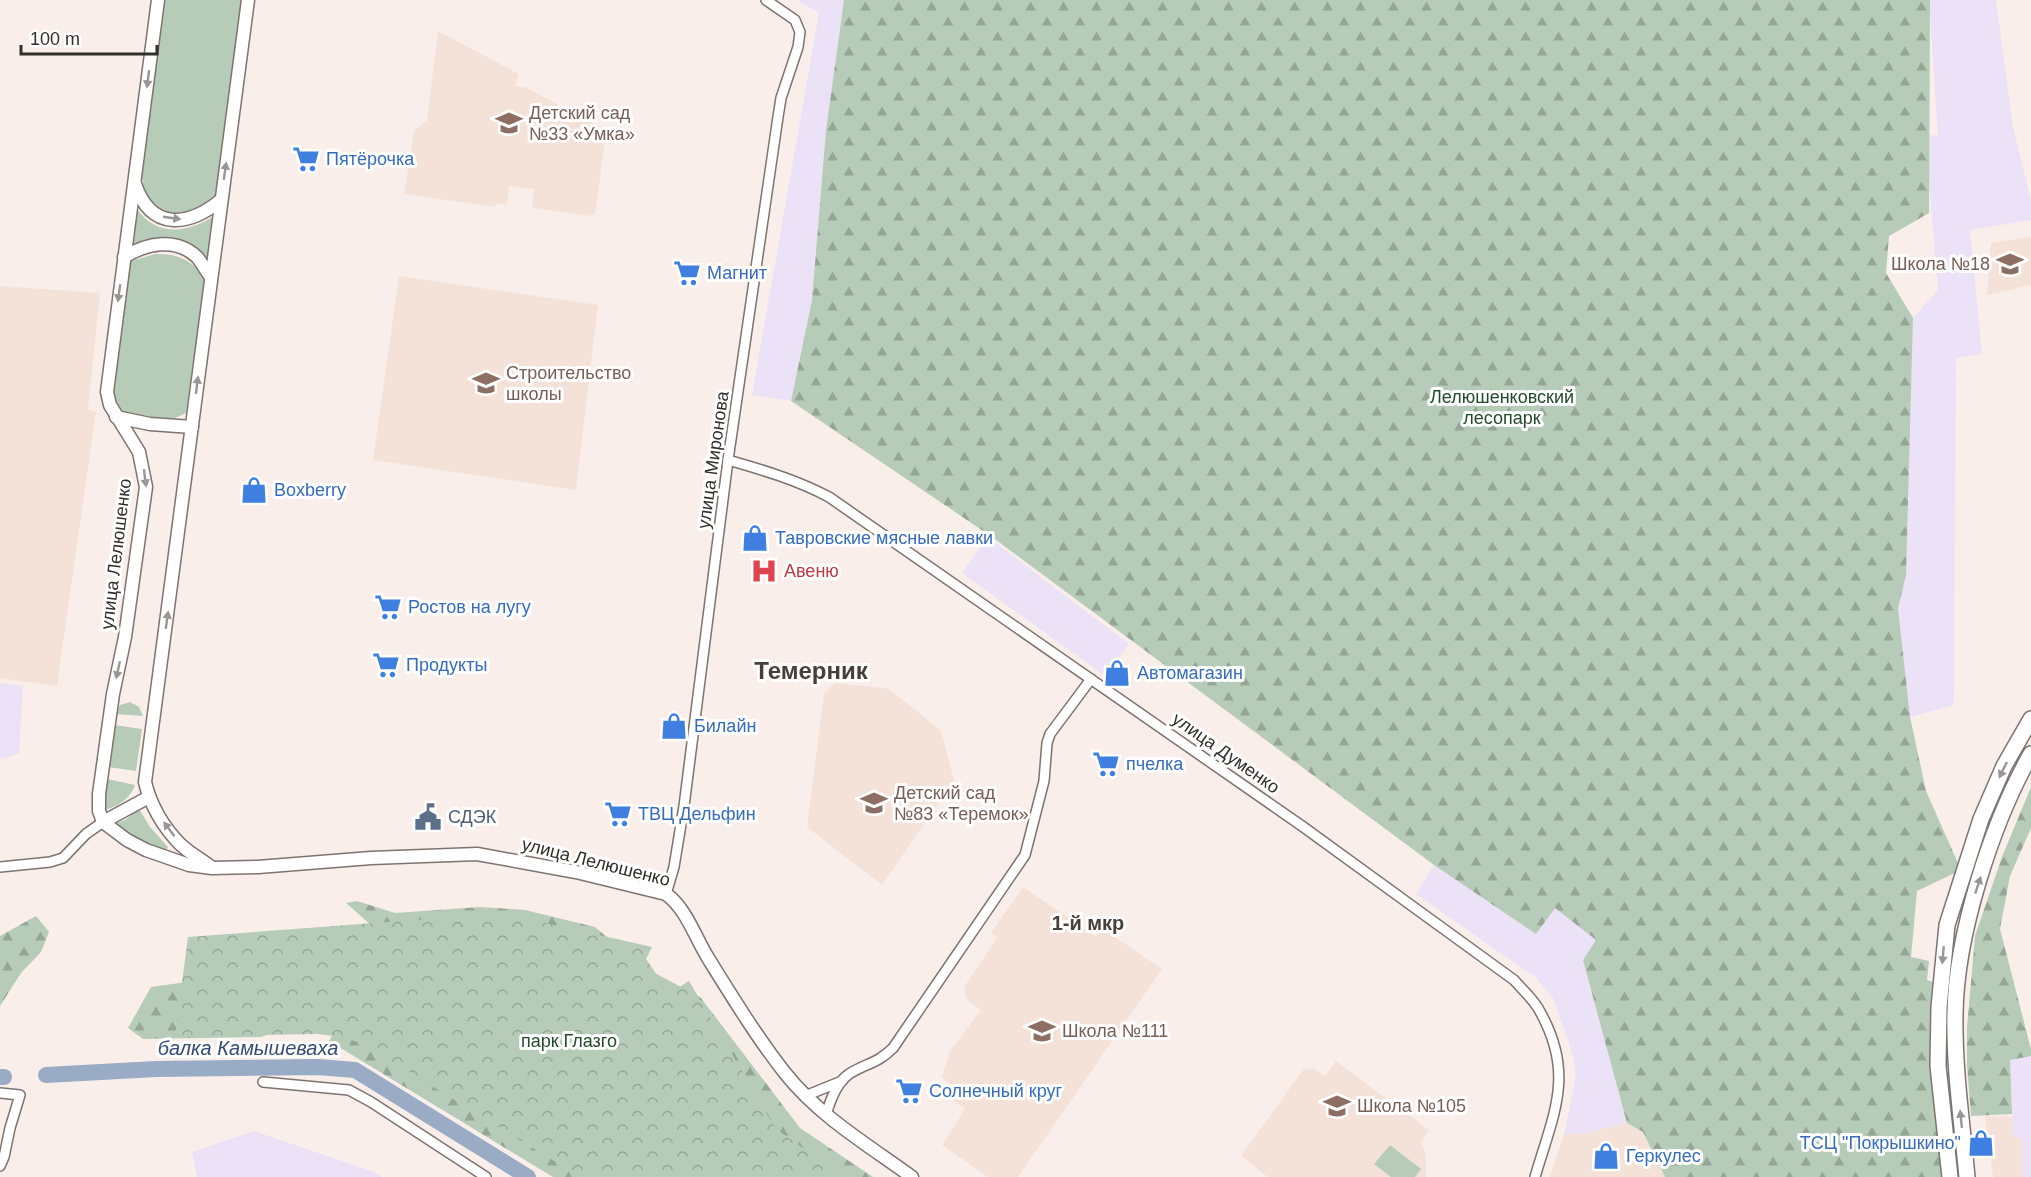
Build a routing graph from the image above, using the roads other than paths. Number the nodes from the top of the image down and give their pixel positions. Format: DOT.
graph roads {
  1 [pos="158,0"];
  2 [pos="248,0"];
  3 [pos="766,0"];
  4 [pos="135,183"];
  5 [pos="221,200"];
  6 [pos="124,257"];
  7 [pos="211,278"];
  8 [pos="116,417"];
  9 [pos="192,427"];
  10 [pos="728,460"];
  11 [pos="1091,679"];
  12 [pos="2031,719"];
  13 [pos="2031,754"];
  14 [pos="148,796"];
  15 [pos="103,822"];
  16 [pos="0,867"];
  17 [pos="212,868"];
  18 [pos="666,894"];
  19 [pos="842,1081"];
  20 [pos="263,1082"];
  21 [pos="0,1094"];
  22 [pos="805,1096"];
  23 [pos="826,1115"];
  24 [pos="0,1126"];
  25 [pos="8,1138"];
  26 [pos="0,1166"];
  27 [pos="486,1177"];
  28 [pos="912,1177"];
  29 [pos="1535,1177"];
  30 [pos="1950,1177"];
  31 [pos="1968,1177"];
  1 -- 4 [label="street, улица Лелюшенко, one-way"];
  5 -- 2 [label="street, one-way"];
  3 -- 10 [label="street, улица Миронова"];
  4 -- 5 [label="street, one-way"];
  4 -- 6 [label="street, улица Лелюшенко"];
  5 -- 7 [label="street"];
  6 -- 7 [label="street"];
  6 -- 8 [label="street, улица Лелюшенко, one-way"];
  9 -- 7 [label="street, one-way"];
  8 -- 9 [label="street"];
  8 -- 15 [label="street, улица Лелюшенко, one-way"];
  14 -- 9 [label="street, one-way"];
  10 -- 11 [label="street, улица Думенко"];
  10 -- 18 [label="street, улица Миронова"];
  11 -- 19 [label="street"];
  11 -- 29 [label="street, улица Думенко"];
  12 -- 30 [label="main road, one-way"];
  31 -- 13 [label="main road, one-way"];
  14 -- 15 [label="street"];
  17 -- 14 [label="street, one-way"];
  15 -- 16 [label="street"];
  15 -- 17 [label="street, улица Лелюшенко"];
  17 -- 18 [label="street, улица Лелюшенко"];
  18 -- 22 [label="street, улица Лелюшенко"];
  19 -- 22 [label="street"];
  19 -- 23 [label="street"];
  20 -- 27 [label="street"];
  21 -- 25 [label="street"];
  22 -- 23 [label="street, улица Лелюшенко"];
  23 -- 28 [label="street, улица Лелюшенко"];
  24 -- 25 [label="street"];
  25 -- 26 [label="street"];
}
